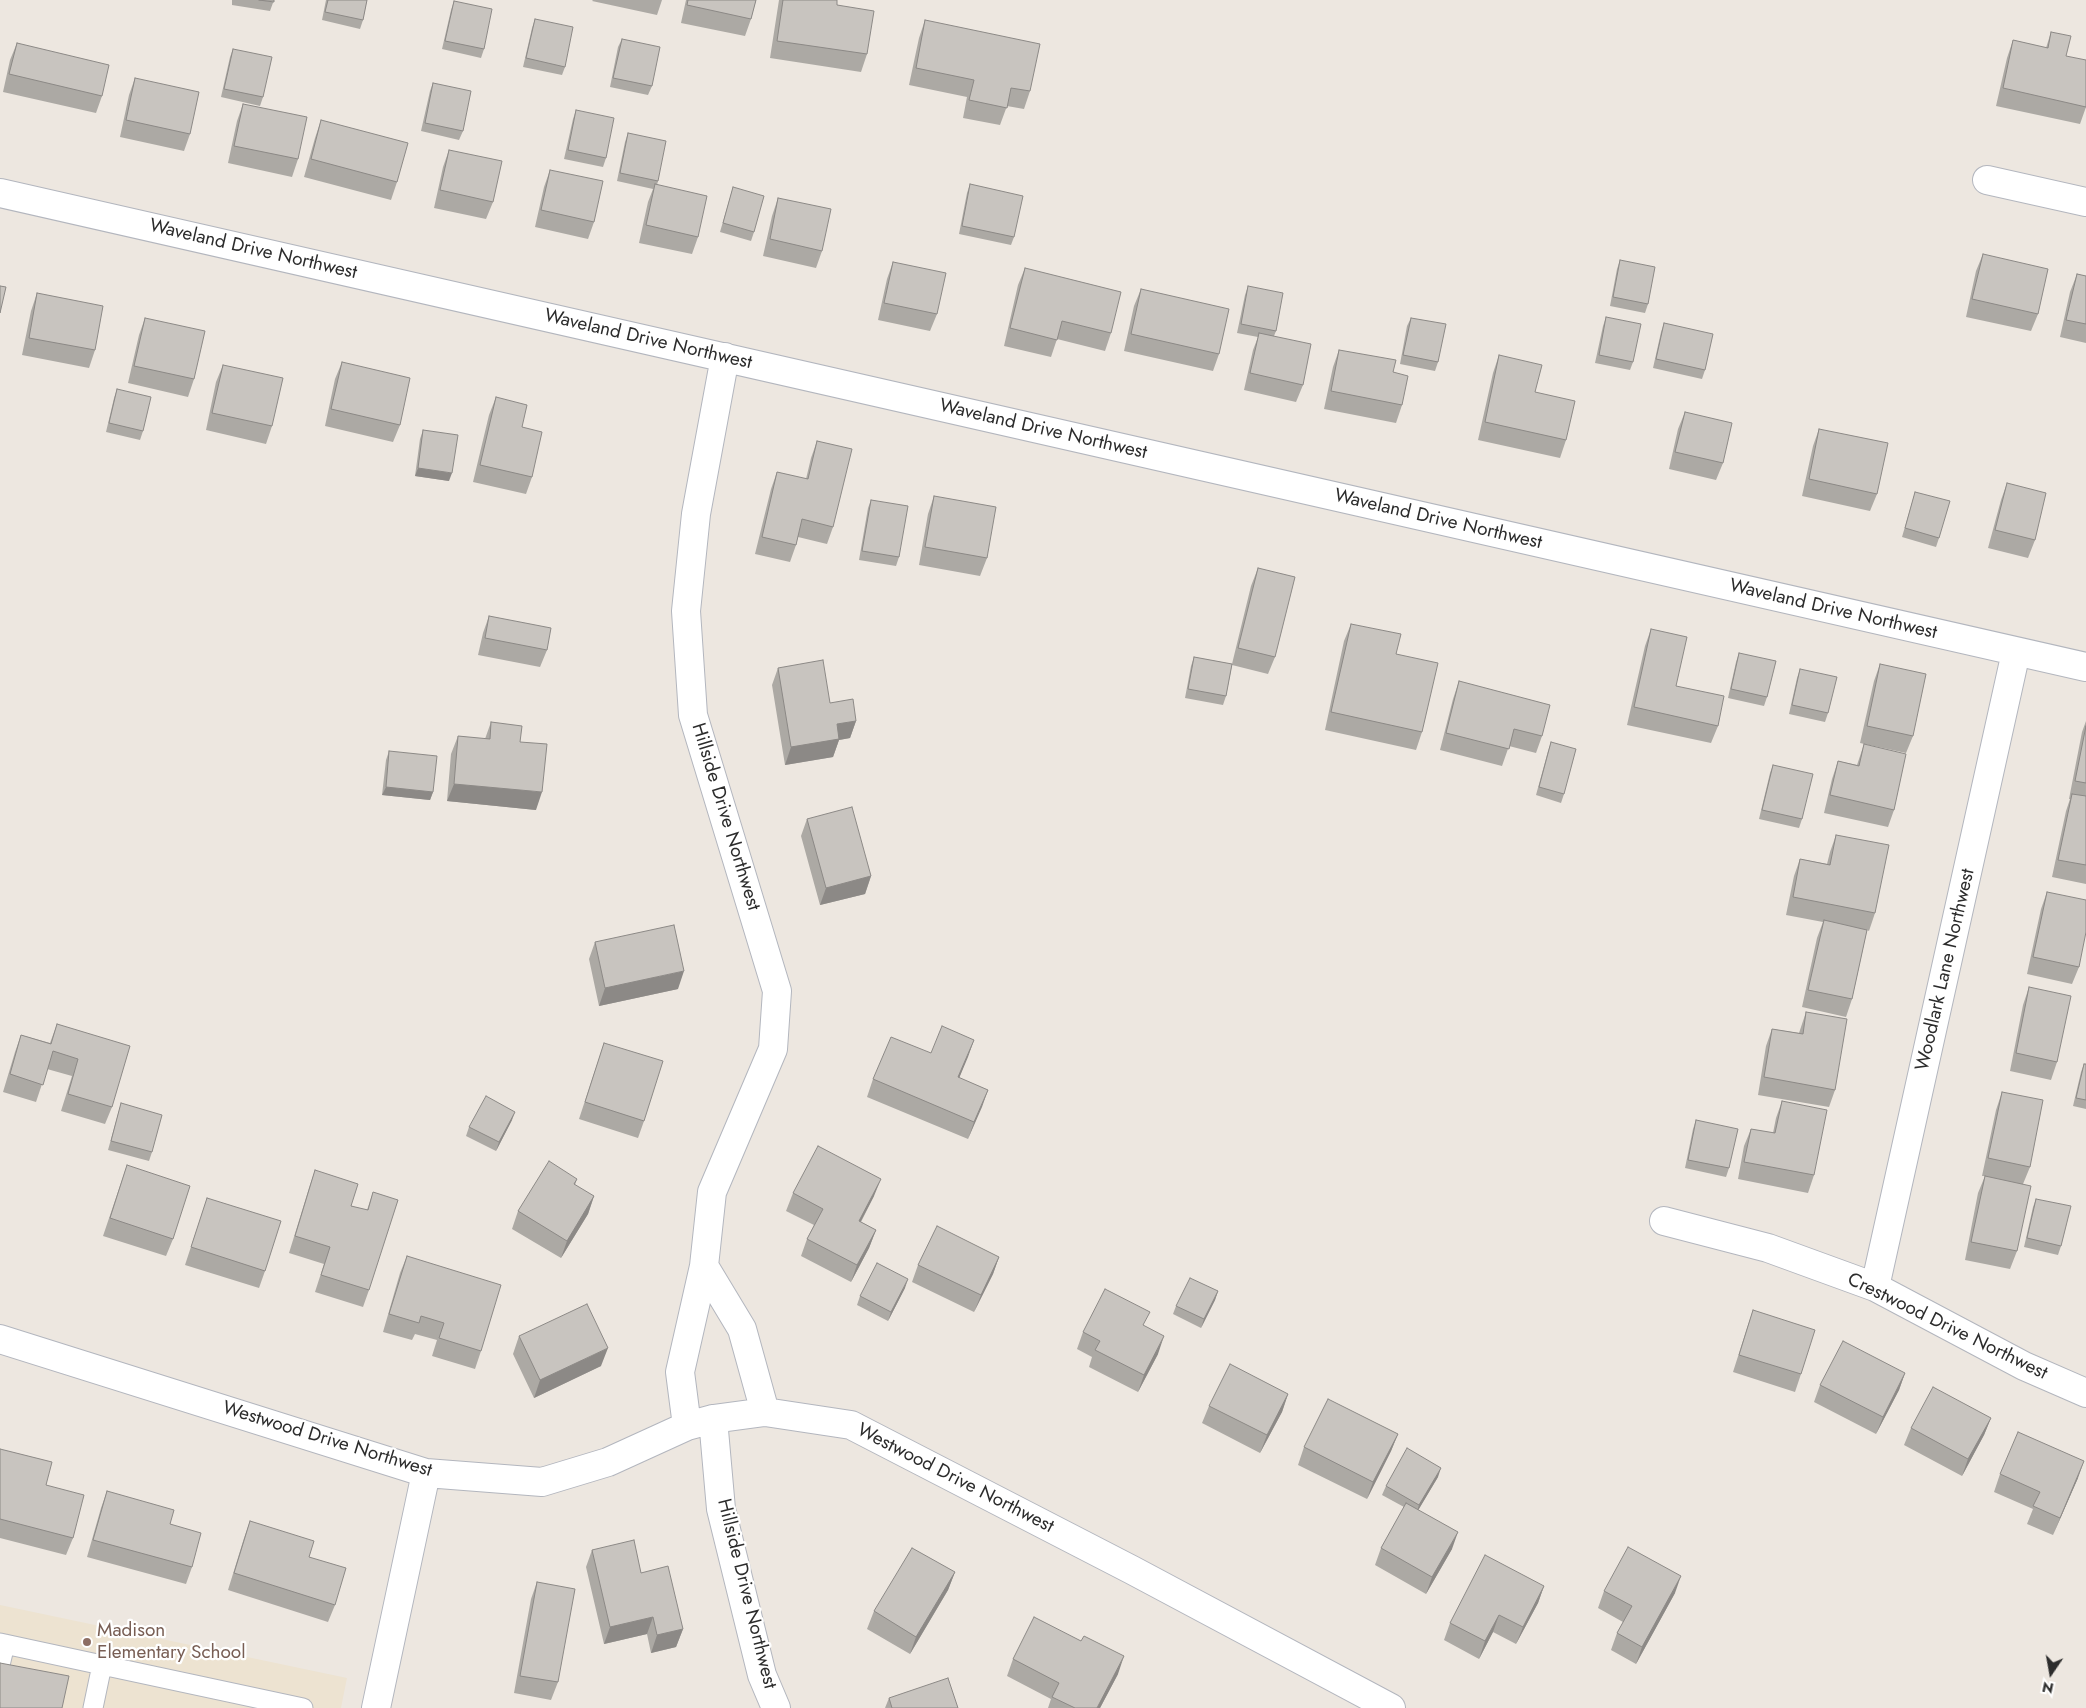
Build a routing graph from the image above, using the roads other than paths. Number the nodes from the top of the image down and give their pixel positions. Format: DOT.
graph roads {
  1 [pos="1987,180"];
  2 [pos="0,193"];
  3 [pos="2086,202"];
  4 [pos="726,357"];
  5 [pos="2016,652"];
  6 [pos="2086,667"];
  7 [pos="1664,1221"];
  8 [pos="704,1266"];
  9 [pos="1875,1287"];
  10 [pos="0,1339"];
  11 [pos="2086,1393"];
  12 [pos="765,1412"];
  13 [pos="713,1420"];
  14 [pos="687,1426"];
  15 [pos="426,1473"];
  16 [pos="2,1643"];
  17 [pos="0,1665"];
  18 [pos="102,1665"];
  19 [pos="93,1708"];
  20 [pos="303,1708"];
  21 [pos="376,1708"];
  22 [pos="776,1708"];
  23 [pos="1392,1708"];
  1 -- 3 [label="street"];
  2 -- 4 [label="street, Waveland Drive Northwest"];
  4 -- 5 [label="street, Waveland Drive Northwest"];
  4 -- 8 [label="street, Hillside Drive Northwest"];
  5 -- 6 [label="street, Waveland Drive Northwest"];
  5 -- 9 [label="street, Woodlark Lane Northwest"];
  7 -- 9 [label="street, Crestwood Drive Northwest"];
  8 -- 12 [label="street"];
  8 -- 14 [label="street, Hillside Drive Northwest"];
  9 -- 11 [label="street, Crestwood Drive Northwest"];
  10 -- 15 [label="street, Westwood Drive Northwest"];
  12 -- 13 [label="street, Westwood Drive Northwest"];
  12 -- 23 [label="street, Westwood Drive Northwest"];
  13 -- 14 [label="street, Westwood Drive Northwest"];
  13 -- 22 [label="street, Hillside Drive Northwest"];
  14 -- 15 [label="street, Westwood Drive Northwest"];
  15 -- 21 [label="street"];
  16 -- 17 [label="lane"];
  16 -- 18 [label="lane"];
  18 -- 19 [label="lane"];
  18 -- 20 [label="lane"];
}
